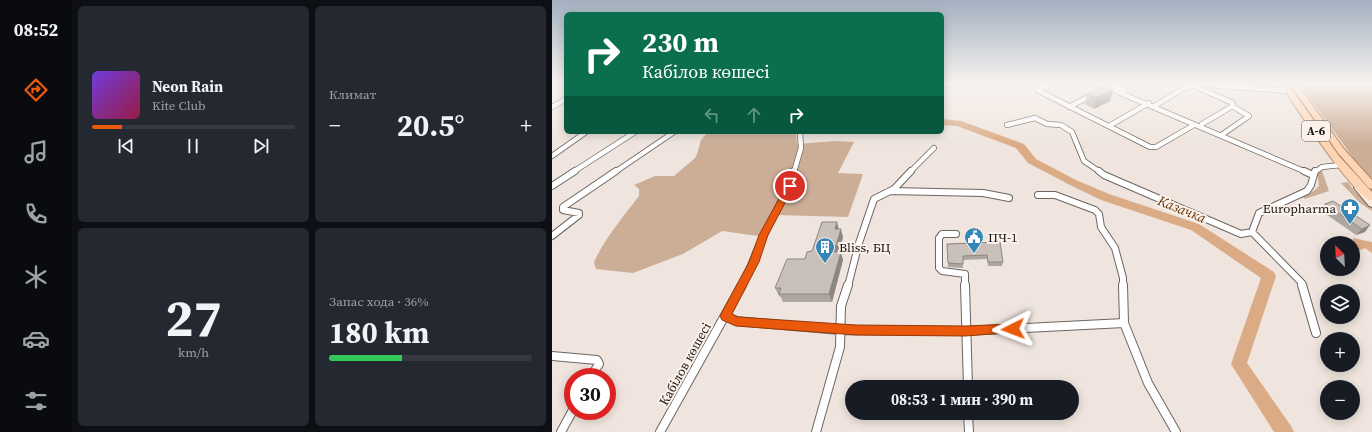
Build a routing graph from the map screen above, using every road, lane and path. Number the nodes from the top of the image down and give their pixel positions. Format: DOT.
graph roads {
  1 [pos="1064,104"];
  2 [pos="1074,104"];
  3 [pos="1152,104"];
  4 [pos="1300,104"];
  5 [pos="1304,104"];
  6 [pos="1232,106"];
  7 [pos="1069,107"];
  8 [pos="1202,124"];
  9 [pos="1007,125"];
  10 [pos="1194,125"];
  11 [pos="1109,126"];
  12 [pos="583,134"];
  13 [pos="632,134"];
  14 [pos="671,134"];
  15 [pos="800,134"];
  16 [pos="1223,134"];
  17 [pos="934,148"];
  18 [pos="552,156"];
  19 [pos="1352,164"];
  20 [pos="1341,165"];
  21 [pos="1301,171"];
  22 [pos="1313,175"];
  23 [pos="1350,177"];
  24 [pos="1372,182"];
  25 [pos="552,186"];
  26 [pos="1372,186"];
  27 [pos="890,191"];
  28 [pos="1038,195"];
  29 [pos="1009,198"];
  30 [pos="1372,198"];
  31 [pos="1372,204"];
  32 [pos="1252,232"];
  33 [pos="956,234"];
  34 [pos="552,236"];
  35 [pos="726,316"];
  36 [pos="1124,323"];
  37 [pos="840,330"];
  38 [pos="965,331"];
  39 [pos="1316,333"];
  40 [pos="552,356"];
  41 [pos="597,368"];
  42 [pos="968,380"];
  43 [pos="568,420"];
  44 [pos="968,420"];
  45 [pos="561,432"];
  46 [pos="660,432"];
  47 [pos="816,432"];
  48 [pos="969,432"];
  49 [pos="1176,432"];
  1 -- 7 [label="street"];
  2 -- 7 [label="street"];
  3 -- 8 [label="street"];
  3 -- 10 [label="street"];
  3 -- 11 [label="street"];
  4 -- 20 [label="main road, A-6"];
  5 -- 19 [label="main road, A-6"];
  6 -- 8 [label="street"];
  6 -- 16 [label="street"];
  7 -- 11 [label="street"];
  8 -- 16 [label="street"];
  9 -- 32 [label="street"];
  10 -- 11 [label="street"];
  10 -- 21 [label="street"];
  12 -- 18 [label="street"];
  13 -- 25 [label="street"];
  14 -- 34 [label="street"];
  15 -- 35 [label="street, Кабілов көшесі"];
  16 -- 21 [label="street"];
  17 -- 27 [label="street"];
  19 -- 24 [label="main road"];
  19 -- 26 [label="main road, A-6"];
  20 -- 22 [label="street"];
  20 -- 23 [label="main road, A-6"];
  21 -- 22 [label="street"];
  22 -- 32 [label="street"];
  23 -- 30 [label="main road, A-6"];
  23 -- 31 [label="main road"];
  27 -- 29 [label="street"];
  27 -- 37 [label="street"];
  28 -- 36 [label="street"];
  32 -- 39 [label="street"];
  33 -- 38 [label="street"];
  35 -- 37 [label="street"];
  35 -- 46 [label="street, Кабілов көшесі"];
  36 -- 38 [label="street"];
  36 -- 49 [label="street"];
  37 -- 38 [label="street"];
  37 -- 47 [label="street"];
  38 -- 42 [label="street"];
  40 -- 41 [label="street"];
  43 -- 45 [label="street"];
  44 -- 48 [label="street"];
}
